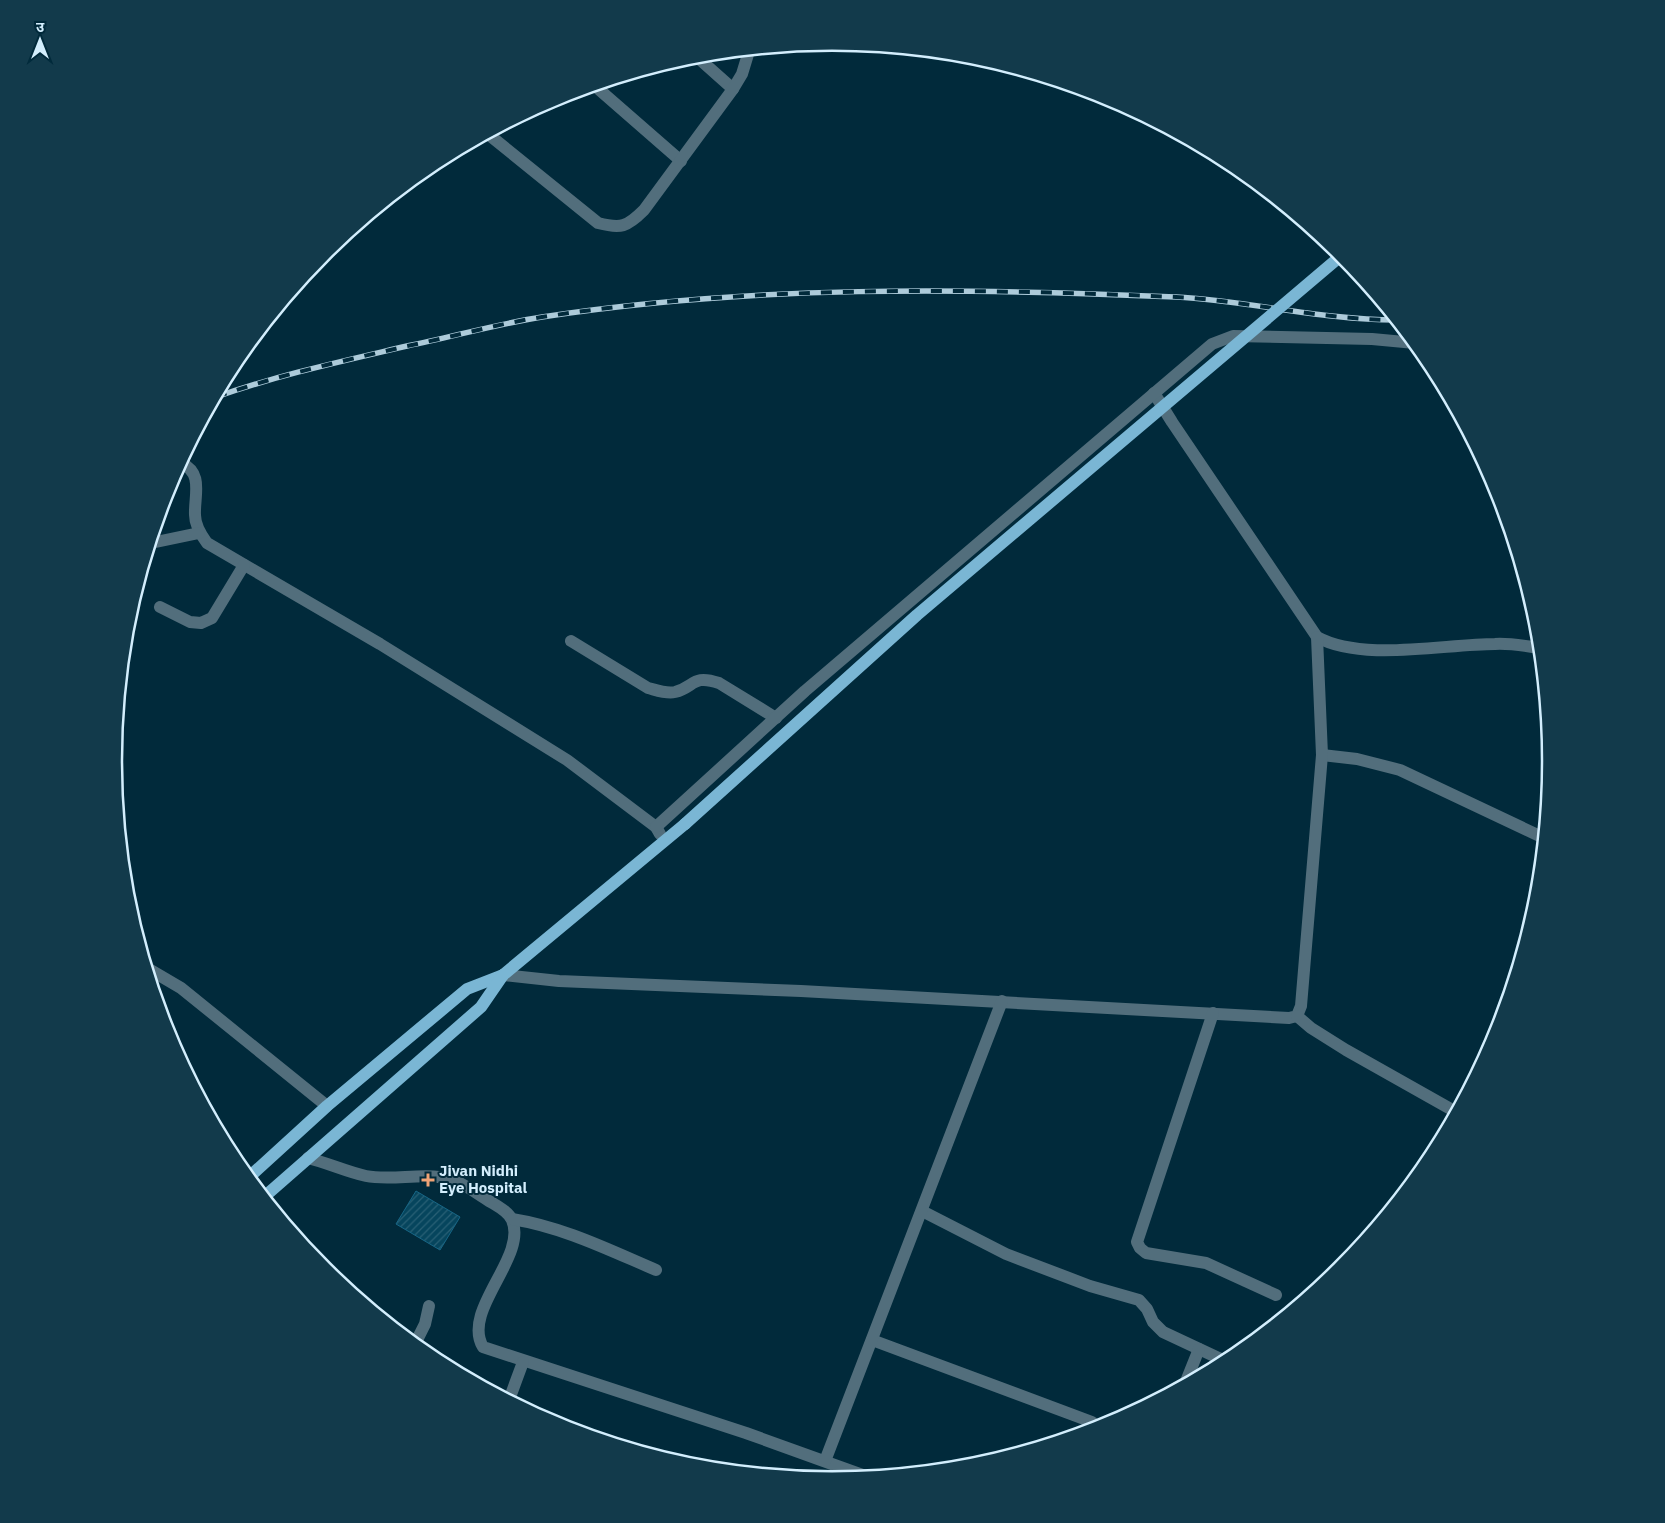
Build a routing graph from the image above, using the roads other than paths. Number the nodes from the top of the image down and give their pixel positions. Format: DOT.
graph roads {
  1 [pos="747,56"];
  2 [pos="704,63"];
  3 [pos="600,90"];
  4 [pos="733,90"];
  5 [pos="493,138"];
  6 [pos="681,161"];
  7 [pos="1335,260"];
  8 [pos="1405,342"];
  9 [pos="1154,393"];
  10 [pos="186,467"];
  11 [pos="200,532"];
  12 [pos="157,542"];
  13 [pos="244,565"];
  14 [pos="160,607"];
  15 [pos="1317,637"];
  16 [pos="571,641"];
  17 [pos="1533,647"];
  18 [pos="776,718"];
  19 [pos="1322,755"];
  20 [pos="656,827"];
  21 [pos="1539,835"];
  22 [pos="665,843"];
  23 [pos="155,972"];
  24 [pos="503,975"];
  25 [pos="1002,1001"];
  26 [pos="1213,1013"];
  27 [pos="1297,1016"];
  28 [pos="326,1106"];
  29 [pos="1452,1110"];
  30 [pos="308,1158"];
  31 [pos="254,1173"];
  32 [pos="268,1193"];
  33 [pos="922,1211"];
  34 [pos="512,1219"];
  35 [pos="656,1270"];
  36 [pos="1276,1295"];
  37 [pos="429,1306"];
  38 [pos="418,1337"];
  39 [pos="872,1340"];
  40 [pos="1199,1349"];
  41 [pos="1218,1358"];
  42 [pos="523,1362"];
  43 [pos="1188,1377"];
  44 [pos="511,1395"];
  45 [pos="1092,1422"];
  46 [pos="825,1462"];
  47 [pos="851,1471"];
  1 -- 4 [label="street"];
  2 -- 4 [label="street"];
  3 -- 6 [label="street"];
  4 -- 6 [label="street"];
  5 -- 6 [label="street"];
  7 -- 22 [label="main road, bridge"];
  8 -- 9 [label="street"];
  9 -- 15 [label="street"];
  9 -- 18 [label="street"];
  10 -- 11 [label="street"];
  11 -- 12 [label="street"];
  11 -- 13 [label="street"];
  13 -- 14 [label="street"];
  13 -- 20 [label="street"];
  15 -- 17 [label="street"];
  15 -- 19 [label="street"];
  16 -- 18 [label="street"];
  18 -- 20 [label="street"];
  19 -- 21 [label="street"];
  19 -- 27 [label="street"];
  20 -- 22 [label="street"];
  22 -- 24 [label="main road"];
  23 -- 28 [label="street"];
  24 -- 25 [label="street"];
  24 -- 28 [label="main road"];
  24 -- 30 [label="main road"];
  25 -- 26 [label="street"];
  25 -- 33 [label="street"];
  26 -- 27 [label="street"];
  26 -- 36 [label="street"];
  27 -- 29 [label="street"];
  28 -- 31 [label="main road"];
  30 -- 32 [label="main road"];
  30 -- 34 [label="street"];
  33 -- 39 [label="street"];
  33 -- 40 [label="street"];
  34 -- 35 [label="street"];
  34 -- 42 [label="street"];
  37 -- 38 [label="street"];
  39 -- 45 [label="street"];
  39 -- 46 [label="street"];
  40 -- 41 [label="street"];
  40 -- 43 [label="street"];
  42 -- 44 [label="street"];
  42 -- 46 [label="street"];
  46 -- 47 [label="street"];
}
